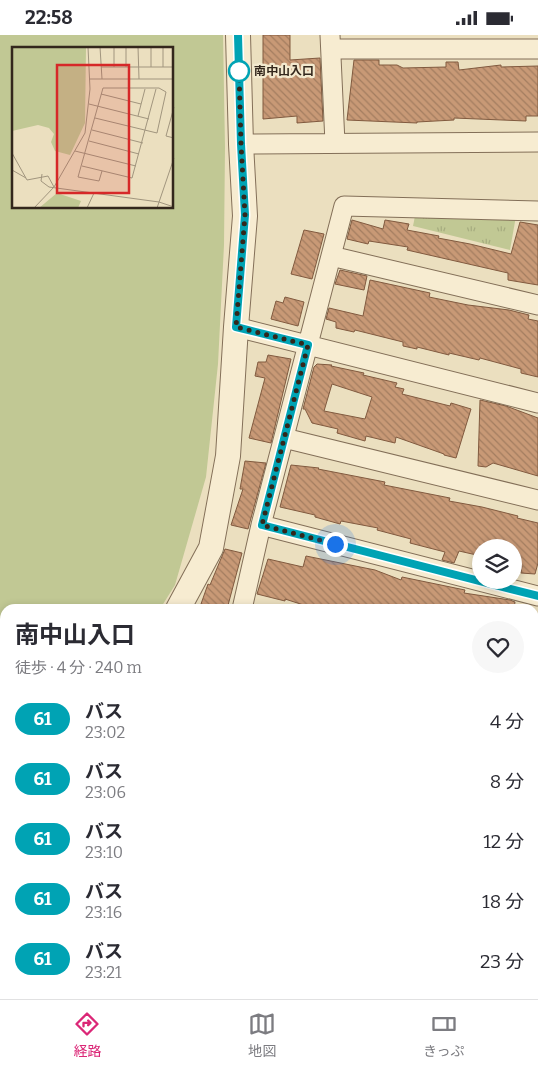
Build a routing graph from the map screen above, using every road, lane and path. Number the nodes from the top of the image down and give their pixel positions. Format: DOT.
graph roads {
  1 [pos="238,35"];
  2 [pos="331,42"];
  3 [pos="425,42"];
  4 [pos="518,42"];
  5 [pos="538,49"];
  6 [pos="538,142"];
  7 [pos="335,143"];
  8 [pos="241,144"];
  9 [pos="538,211"];
  10 [pos="331,256"];
  11 [pos="538,305"];
  12 [pos="236,327"];
  13 [pos="308,345"];
  14 [pos="538,403"];
  15 [pos="284,438"];
  16 [pos="538,500"];
  17 [pos="262,525"];
  18 [pos="538,596"];
  19 [pos="181,604"];
  20 [pos="243,604"];
  1 -- 8 [label="street"];
  2 -- 3 [label="street"];
  2 -- 7 [label="street"];
  3 -- 4 [label="street"];
  4 -- 5 [label="street"];
  6 -- 7 [label="street"];
  7 -- 8 [label="street"];
  8 -- 12 [label="street"];
  9 -- 10 [label="street"];
  10 -- 11 [label="street"];
  10 -- 13 [label="street"];
  12 -- 13 [label="street"];
  12 -- 19 [label="street"];
  13 -- 14 [label="street"];
  13 -- 15 [label="street"];
  15 -- 16 [label="street"];
  15 -- 17 [label="street"];
  17 -- 18 [label="street"];
  17 -- 20 [label="street"];
}
